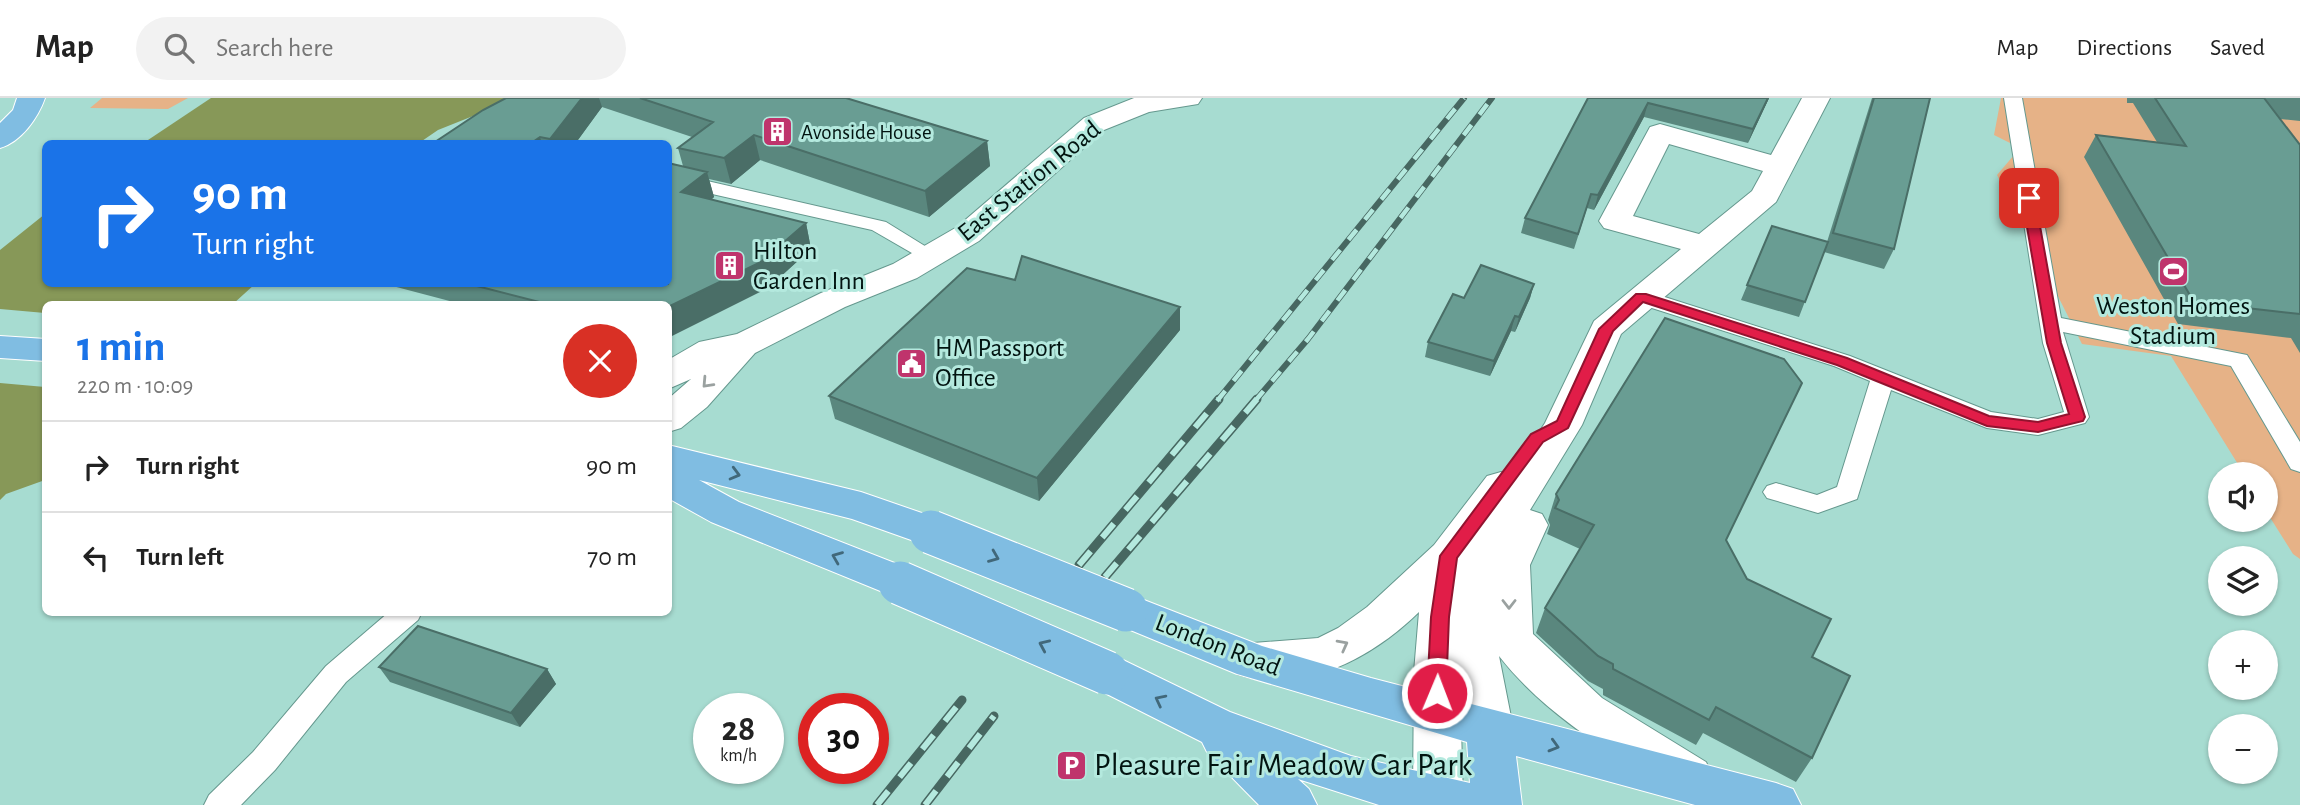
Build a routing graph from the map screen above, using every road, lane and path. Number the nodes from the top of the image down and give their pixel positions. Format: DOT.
graph roads {
  1 [pos="31,98"];
  2 [pos="1188,98"];
  3 [pos="1816,98"];
  4 [pos="2013,98"];
  5 [pos="0,139"];
  6 [pos="1780,167"];
  7 [pos="672,179"];
  8 [pos="1703,245"];
  9 [pos="930,256"];
  10 [pos="1641,297"];
  11 [pos="2051,323"];
  12 [pos="743,345"];
  13 [pos="0,347"];
  14 [pos="42,349"];
  15 [pos="672,374"];
  16 [pos="1884,378"];
  17 [pos="672,416"];
  18 [pos="1563,425"];
  19 [pos="672,459"];
  20 [pos="2300,463"];
  21 [pos="672,482"];
  22 [pos="1776,492"];
  23 [pos="1448,556"];
  24 [pos="403,616"];
  25 [pos="1253,661"];
  26 [pos="1437,714"];
  27 [pos="1213,726"];
  28 [pos="1489,727"];
  29 [pos="1701,785"];
  30 [pos="1449,802"];
  31 [pos="220,805"];
  32 [pos="1293,805"];
  33 [pos="1497,805"];
  34 [pos="1776,805"];
  1 -- 5 [label="main road"];
  2 -- 9 [label="street, East Station Road"];
  3 -- 6 [label="street"];
  4 -- 11 [label="lane"];
  6 -- 8 [label="street"];
  6 -- 8 [label="street"];
  7 -- 9 [label="lane"];
  8 -- 10 [label="street"];
  9 -- 12 [label="street, East Station Road"];
  10 -- 16 [label="lane"];
  10 -- 18 [label="street"];
  11 -- 16 [label="lane"];
  11 -- 20 [label="lane"];
  12 -- 15 [label="street"];
  12 -- 17 [label="street, East Station Road, one-way"];
  13 -- 14 [label="main road"];
  16 -- 22 [label="lane"];
  18 -- 23 [label="street"];
  18 -- 28 [label="street"];
  18 -- 29 [label="street, one-way"];
  19 -- 25 [label="main road, London Road, one-way, bridge"];
  27 -- 21 [label="main road, one-way, bridge"];
  25 -- 23 [label="street, one-way"];
  23 -- 26 [label="street"];
  24 -- 31 [label="lane"];
  25 -- 26 [label="main road, London Road"];
  26 -- 28 [label="main road, London Road"];
  26 -- 30 [label="street"];
  27 -- 30 [label="main road"];
  27 -- 32 [label="main road"];
  28 -- 29 [label="main road, London Road, one-way"];
  28 -- 33 [label="main road"];
  29 -- 34 [label="main road, London Road"];
}
